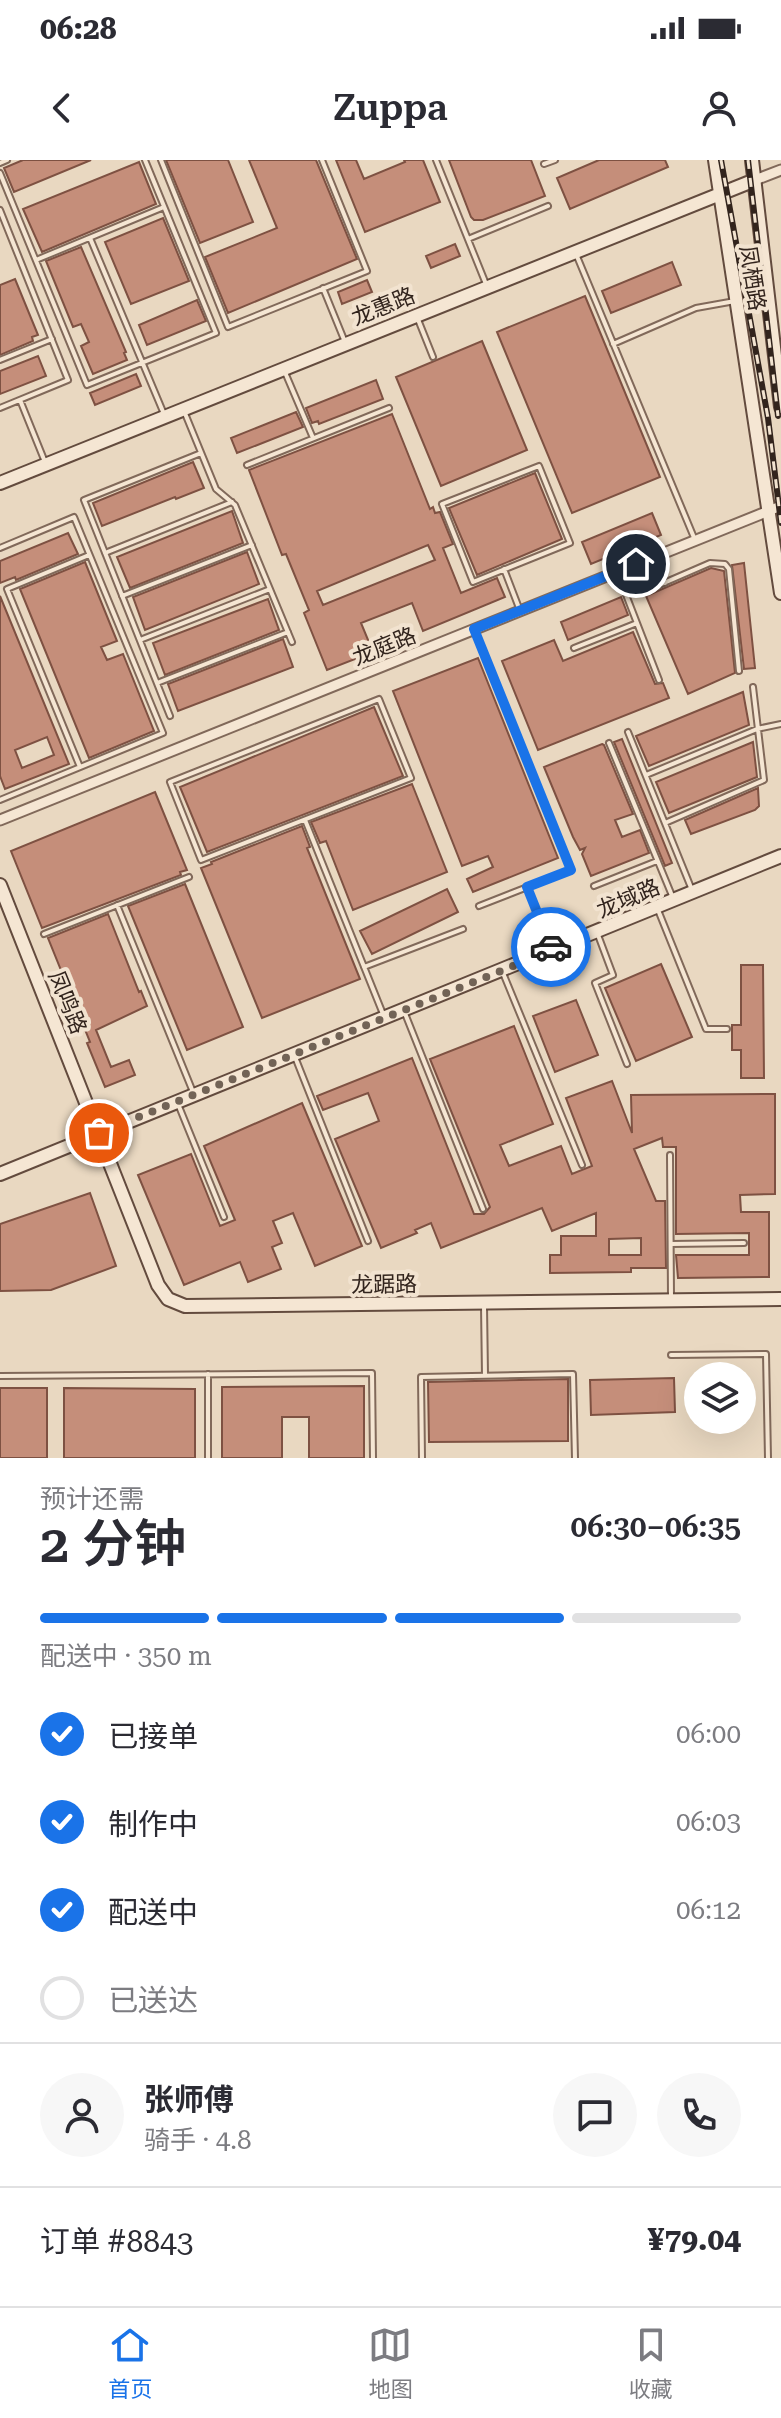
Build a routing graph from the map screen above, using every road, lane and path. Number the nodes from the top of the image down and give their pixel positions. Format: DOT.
graph roads {
  1 [pos="7,160"];
  2 [pos="145,160"];
  3 [pos="161,160"];
  4 [pos="322,160"];
  5 [pos="436,160"];
  6 [pos="555,160"];
  7 [pos="715,160"];
  8 [pos="752,160"];
  9 [pos="0,163"];
  10 [pos="544,164"];
  11 [pos="781,170"];
  12 [pos="0,173"];
  13 [pos="755,180"];
  14 [pos="719,195"];
  15 [pos="548,206"];
  16 [pos="164,207"];
  17 [pos="0,210"];
  18 [pos="90,238"];
  19 [pos="468,239"];
  20 [pos="575,251"];
  21 [pos="36,260"];
  22 [pos="487,286"];
  23 [pos="323,288"];
  24 [pos="737,301"];
  25 [pos="416,315"];
  26 [pos="777,330"];
  27 [pos="52,339"];
  28 [pos="345,343"];
  29 [pos="613,344"];
  30 [pos="433,357"];
  31 [pos="0,360"];
  32 [pos="143,363"];
  33 [pos="283,368"];
  34 [pos="20,400"];
  35 [pos="781,407"];
  36 [pos="0,408"];
  37 [pos="389,408"];
  38 [pos="183,409"];
  39 [pos="165,416"];
  40 [pos="313,438"];
  41 [pos="201,453"];
  42 [pos="46,464"];
  43 [pos="247,465"];
  44 [pos="0,483"];
  45 [pos="232,502"];
  46 [pos="775,508"];
  47 [pos="695,540"];
  48 [pos="252,545"];
  49 [pos="0,546"];
  50 [pos="105,553"];
  51 [pos="89,555"];
  52 [pos="655,556"];
  53 [pos="504,569"];
  54 [pos="617,571"];
  55 [pos="665,583"];
  56 [pos="270,589"];
  57 [pos="643,592"];
  58 [pos="781,593"];
  59 [pos="122,596"];
  60 [pos="520,611"];
  61 [pos="637,623"];
  62 [pos="474,629"];
  63 [pos="288,632"];
  64 [pos="140,640"];
  65 [pos="292,642"];
  66 [pos="574,648"];
  67 [pos="739,671"];
  68 [pos="659,680"];
  69 [pos="157,683"];
  70 [pos="753,687"];
  71 [pos="170,716"];
  72 [pos="781,724"];
  73 [pos="757,729"];
  74 [pos="628,732"];
  75 [pos="609,743"];
  76 [pos="80,767"];
  77 [pos="646,775"];
  78 [pos="0,800"];
  79 [pos="0,820"];
  80 [pos="305,820"];
  81 [pos="665,823"];
  82 [pos="781,856"];
  83 [pos="657,861"];
  84 [pos="189,877"];
  85 [pos="0,885"];
  86 [pos="594,886"];
  87 [pos="527,887"];
  88 [pos="693,893"];
  89 [pos="674,901"];
  90 [pos="117,905"];
  91 [pos="479,906"];
  92 [pos="657,908"];
  93 [pos="463,929"];
  94 [pos="597,932"];
  95 [pos="44,934"];
  96 [pos="553,950"];
  97 [pos="364,967"];
  98 [pos="503,971"];
  99 [pos="404,1011"];
  100 [pos="385,1018"];
  101 [pos="727,1029"];
  102 [pos="294,1055"];
  103 [pos="627,1064"];
  104 [pos="194,1095"];
  105 [pos="177,1102"];
  106 [pos="99,1133"];
  107 [pos="670,1155"];
  108 [pos="582,1165"];
  109 [pos="0,1174"];
  110 [pos="483,1209"];
  111 [pos="224,1217"];
  112 [pos="368,1241"];
  113 [pos="744,1243"];
  114 [pos="671,1244"];
  115 [pos="781,1299"];
  116 [pos="671,1300"];
  117 [pos="484,1302"];
  118 [pos="671,1355"];
  119 [pos="208,1374"];
  120 [pos="485,1375"];
  121 [pos="0,1376"];
  122 [pos="208,1458"];
  123 [pos="373,1458"];
  124 [pos="422,1458"];
  125 [pos="575,1458"];
  126 [pos="768,1458"];
  1 -- 9 [label="lane"];
  2 -- 16 [label="lane"];
  3 -- 23 [label="lane"];
  4 -- 23 [label="lane"];
  5 -- 19 [label="lane"];
  6 -- 10 [label="lane"];
  7 -- 14 [label="street, 凤栖路"];
  8 -- 13 [label="street, 凤栖路"];
  11 -- 13 [label="street, 龙惠路"];
  12 -- 21 [label="lane"];
  13 -- 14 [label="street, 龙惠路"];
  13 -- 26 [label="street, 凤栖路"];
  14 -- 20 [label="street, 龙惠路"];
  14 -- 24 [label="street, 凤栖路"];
  15 -- 19 [label="lane"];
  16 -- 18 [label="lane"];
  16 -- 32 [label="lane"];
  17 -- 27 [label="lane"];
  18 -- 21 [label="lane"];
  18 -- 32 [label="lane"];
  19 -- 22 [label="lane"];
  20 -- 22 [label="street, 龙惠路"];
  20 -- 29 [label="lane"];
  21 -- 32 [label="lane"];
  22 -- 25 [label="street, 龙惠路"];
  23 -- 28 [label="lane"];
  24 -- 29 [label="lane"];
  24 -- 46 [label="street, 凤栖路"];
  25 -- 28 [label="street, 龙惠路"];
  25 -- 30 [label="lane"];
  26 -- 35 [label="street, 凤栖路"];
  27 -- 31 [label="lane"];
  27 -- 34 [label="lane"];
  28 -- 33 [label="street, 龙惠路"];
  29 -- 47 [label="lane"];
  32 -- 39 [label="lane"];
  33 -- 38 [label="street, 龙惠路"];
  33 -- 40 [label="lane"];
  34 -- 36 [label="lane"];
  34 -- 42 [label="lane"];
  37 -- 40 [label="lane"];
  38 -- 39 [label="street, 龙惠路"];
  38 -- 41 [label="lane"];
  39 -- 42 [label="street, 龙惠路"];
  40 -- 43 [label="lane"];
  41 -- 45 [label="lane"];
  41 -- 50 [label="lane"];
  42 -- 44 [label="street, 龙惠路"];
  45 -- 48 [label="lane"];
  45 -- 50 [label="lane"];
  46 -- 47 [label="street, 龙庭路"];
  46 -- 58 [label="street, 凤栖路"];
  47 -- 52 [label="street, 龙庭路"];
  48 -- 56 [label="lane"];
  48 -- 59 [label="lane"];
  49 -- 51 [label="lane"];
  50 -- 59 [label="lane"];
  51 -- 76 [label="lane"];
  51 -- 76 [label="lane"];
  52 -- 54 [label="street, 龙庭路"];
  52 -- 55 [label="lane"];
  53 -- 53 [label="lane"];
  53 -- 60 [label="lane"];
  54 -- 60 [label="street, 龙庭路"];
  54 -- 61 [label="lane"];
  55 -- 57 [label="lane"];
  55 -- 67 [label="lane"];
  56 -- 63 [label="lane"];
  56 -- 64 [label="lane"];
  59 -- 64 [label="lane"];
  60 -- 62 [label="street, 龙庭路"];
  61 -- 66 [label="lane"];
  61 -- 68 [label="lane"];
  62 -- 79 [label="street, 龙庭路"];
  62 -- 87 [label="lane"];
  63 -- 65 [label="lane"];
  63 -- 69 [label="lane"];
  64 -- 69 [label="lane"];
  69 -- 71 [label="lane"];
  70 -- 73 [label="lane"];
  72 -- 73 [label="lane"];
  73 -- 77 [label="lane"];
  73 -- 81 [label="lane"];
  74 -- 77 [label="lane"];
  75 -- 83 [label="lane"];
  76 -- 78 [label="lane"];
  77 -- 81 [label="lane"];
  80 -- 80 [label="lane"];
  80 -- 97 [label="lane"];
  81 -- 88 [label="lane"];
  82 -- 88 [label="street, 龙域路"];
  83 -- 86 [label="lane"];
  83 -- 89 [label="lane"];
  84 -- 90 [label="lane"];
  85 -- 106 [label="street, 凤鸣路"];
  87 -- 91 [label="lane"];
  87 -- 96 [label="lane"];
  88 -- 89 [label="street, 龙域路"];
  89 -- 92 [label="street, 龙域路"];
  90 -- 95 [label="lane"];
  90 -- 104 [label="lane"];
  92 -- 94 [label="street, 龙域路"];
  92 -- 101 [label="lane"];
  93 -- 97 [label="lane"];
  94 -- 96 [label="street, 龙域路"];
  94 -- 103 [label="lane"];
  96 -- 98 [label="street, 龙域路"];
  97 -- 100 [label="lane"];
  98 -- 99 [label="street, 龙域路"];
  98 -- 108 [label="lane"];
  99 -- 100 [label="street, 龙域路"];
  99 -- 110 [label="lane"];
  100 -- 102 [label="street, 龙域路"];
  102 -- 104 [label="street, 龙域路"];
  102 -- 112 [label="lane"];
  104 -- 105 [label="street, 龙域路"];
  105 -- 106 [label="street, 龙域路"];
  105 -- 111 [label="lane"];
  106 -- 109 [label="street, 龙域路"];
  106 -- 117 [label="street, 龙踞路"];
  107 -- 114 [label="lane"];
  113 -- 114 [label="lane"];
  114 -- 116 [label="lane"];
  115 -- 116 [label="street, 龙踞路"];
  116 -- 117 [label="street, 龙踞路"];
  117 -- 120 [label="lane"];
  118 -- 126 [label="lane"];
  119 -- 121 [label="lane"];
  119 -- 122 [label="lane"];
  119 -- 123 [label="lane"];
  120 -- 124 [label="lane"];
  120 -- 125 [label="lane"];
}
